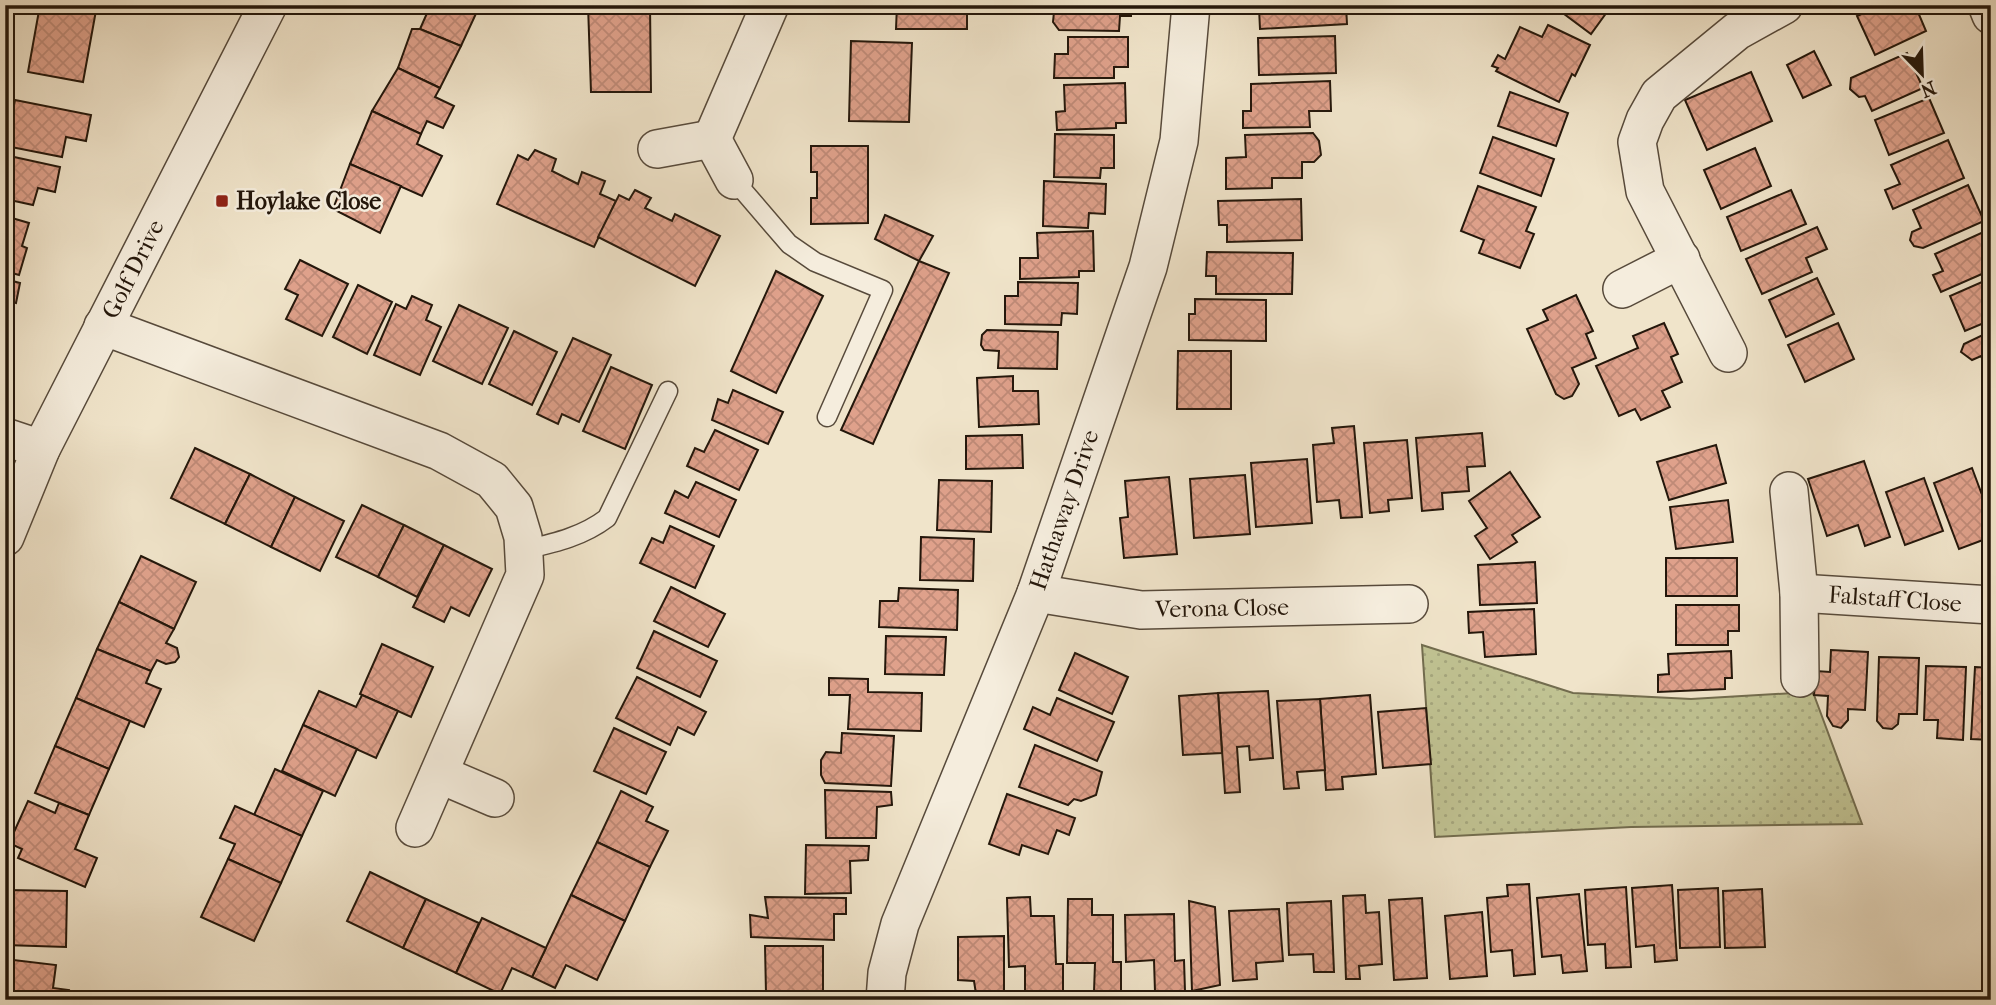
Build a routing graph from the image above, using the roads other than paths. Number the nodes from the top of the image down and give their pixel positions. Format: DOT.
graph roads {
  1 [pos="268,5"];
  2 [pos="770,5"];
  3 [pos="1191,5"];
  4 [pos="1784,5"];
  5 [pos="1986,5"];
  6 [pos="1991,15"];
  7 [pos="712,139"];
  8 [pos="657,149"];
  9 [pos="734,180"];
  10 [pos="1681,259"];
  11 [pos="1622,289"];
  12 [pos="103,326"];
  13 [pos="1728,353"];
  14 [pos="668,391"];
  15 [pos="827,417"];
  16 [pos="5,437"];
  17 [pos="41,449"];
  18 [pos="1789,491"];
  19 [pos="5,537"];
  20 [pos="524,550"];
  21 [pos="1036,593"];
  22 [pos="1799,593"];
  23 [pos="1409,604"];
  24 [pos="1991,605"];
  25 [pos="1800,678"];
  26 [pos="439,774"];
  27 [pos="495,798"];
  28 [pos="415,828"];
  29 [pos="885,1000"];
  1 -- 12 [label="street, Golf Drive"];
  2 -- 7 [label="street"];
  3 -- 21 [label="street, Hathaway Drive"];
  4 -- 10 [label="street"];
  5 -- 6 [label="street"];
  7 -- 8 [label="street"];
  7 -- 9 [label="street"];
  9 -- 15 [label="lane"];
  10 -- 11 [label="street"];
  10 -- 13 [label="street"];
  12 -- 17 [label="street, Golf Drive"];
  12 -- 20 [label="street"];
  14 -- 20 [label="lane"];
  16 -- 17 [label="street"];
  17 -- 19 [label="street, Golf Drive"];
  18 -- 22 [label="street, Falstaff Close"];
  20 -- 26 [label="street"];
  21 -- 23 [label="street, Verona Close"];
  21 -- 29 [label="street, Hathaway Drive"];
  22 -- 24 [label="street, Falstaff Close"];
  22 -- 25 [label="street, Falstaff Close"];
  26 -- 27 [label="street"];
  26 -- 28 [label="street"];
}
